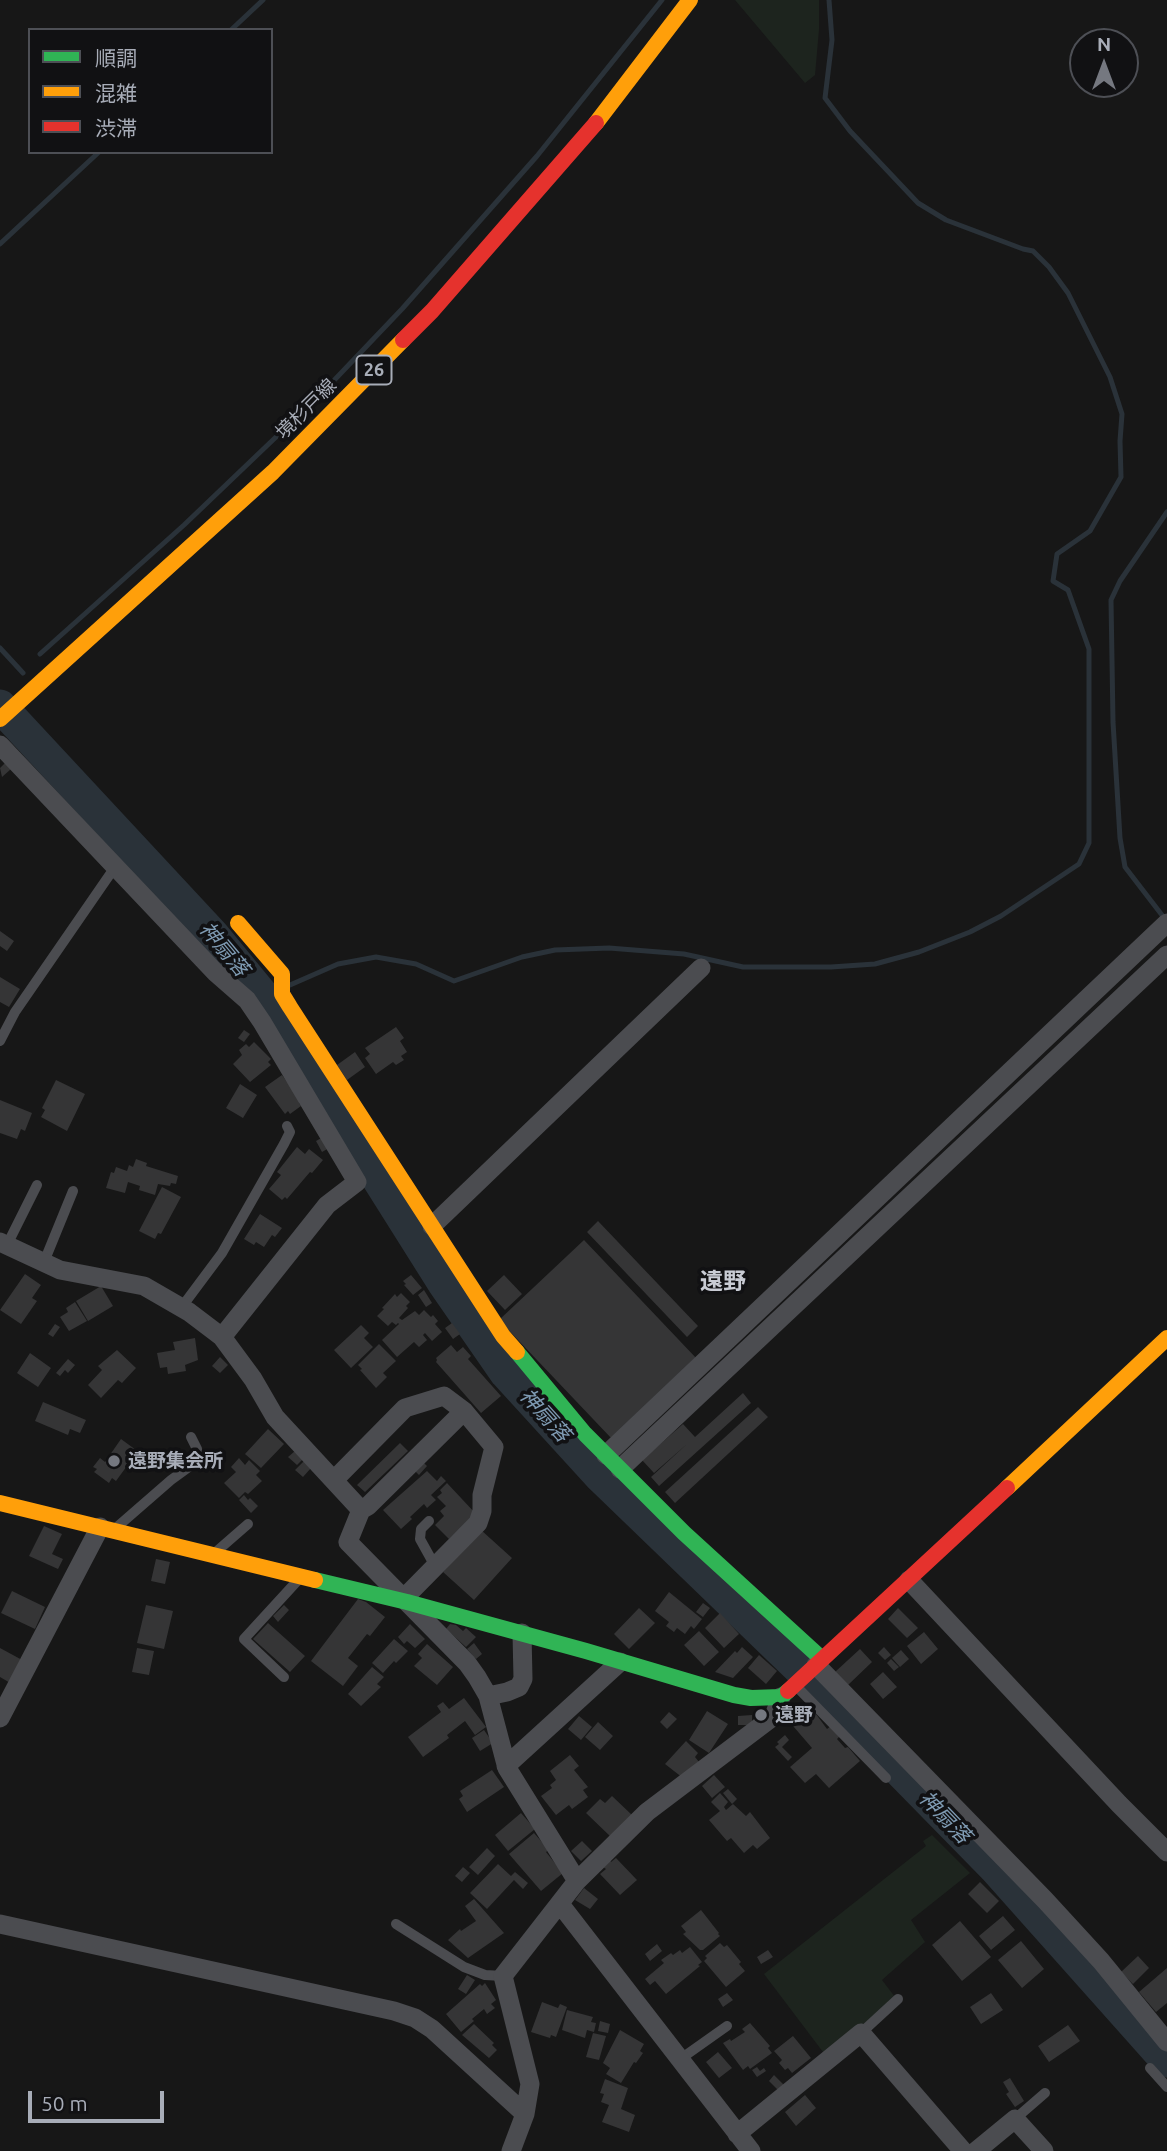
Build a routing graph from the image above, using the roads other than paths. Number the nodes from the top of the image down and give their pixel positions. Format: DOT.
graph roads {
  1 [pos="690,0"];
  2 [pos="0,719"];
  3 [pos="0,745"];
  4 [pos="115,867"];
  5 [pos="238,923"];
  6 [pos="1167,923"];
  7 [pos="1167,955"];
  8 [pos="701,968"];
  9 [pos="290,1007"];
  10 [pos="262,1023"];
  11 [pos="0,1041"];
  12 [pos="287,1126"];
  13 [pos="37,1185"];
  14 [pos="73,1191"];
  15 [pos="432,1226"];
  16 [pos="3,1243"];
  17 [pos="44,1262"];
  18 [pos="181,1308"];
  19 [pos="222,1337"];
  20 [pos="1167,1338"];
  21 [pos="464,1410"];
  22 [pos="191,1437"];
  23 [pos="606,1455"];
  24 [pos="621,1469"];
  25 [pos="335,1479"];
  26 [pos="0,1503"];
  27 [pos="361,1510"];
  28 [pos="429,1521"];
  29 [pos="248,1524"];
  30 [pos="107,1528"];
  31 [pos="212,1555"];
  32 [pos="435,1566"];
  33 [pos="302,1577"];
  34 [pos="909,1580"];
  35 [pos="407,1602"];
  36 [pos="522,1633"];
  37 [pos="621,1662"];
  38 [pos="819,1662"];
  39 [pos="284,1676"];
  40 [pos="788,1691"];
  41 [pos="488,1696"];
  42 [pos="0,1718"];
  43 [pos="506,1766"];
  44 [pos="886,1778"];
  45 [pos="1167,1852"];
  46 [pos="577,1881"];
  47 [pos="560,1904"];
  48 [pos="0,1924"];
  49 [pos="396,1924"];
  50 [pos="503,1976"];
  51 [pos="898,1999"];
  52 [pos="727,2026"];
  53 [pos="861,2033"];
  54 [pos="1167,2042"];
  55 [pos="679,2060"];
  56 [pos="1150,2068"];
  57 [pos="1167,2087"];
  58 [pos="1045,2093"];
  59 [pos="525,2114"];
  60 [pos="1015,2119"];
  61 [pos="737,2134"];
  62 [pos="511,2151"];
  63 [pos="751,2151"];
  64 [pos="963,2151"];
  65 [pos="976,2151"];
  66 [pos="1044,2151"];
  1 -- 2 [label="street, 境杉戸線 / 26"];
  3 -- 4 [label="street"];
  4 -- 10 [label="street"];
  4 -- 11 [label="lane"];
  5 -- 9 [label="street"];
  6 -- 23 [label="street"];
  7 -- 24 [label="street"];
  8 -- 15 [label="street"];
  9 -- 10 [label="street"];
  9 -- 15 [label="street"];
  10 -- 19 [label="street"];
  12 -- 18 [label="lane"];
  13 -- 16 [label="lane"];
  14 -- 17 [label="lane"];
  15 -- 23 [label="street"];
  16 -- 17 [label="street"];
  17 -- 18 [label="street"];
  18 -- 19 [label="street"];
  19 -- 25 [label="street"];
  20 -- 34 [label="street"];
  21 -- 25 [label="street"];
  21 -- 27 [label="street"];
  21 -- 32 [label="street"];
  22 -- 30 [label="lane"];
  23 -- 24 [label="street"];
  24 -- 38 [label="street"];
  25 -- 27 [label="street"];
  26 -- 30 [label="street"];
  27 -- 35 [label="street"];
  28 -- 32 [label="lane"];
  29 -- 31 [label="lane"];
  30 -- 31 [label="street"];
  30 -- 42 [label="street"];
  31 -- 33 [label="street"];
  32 -- 35 [label="street"];
  33 -- 35 [label="street"];
  33 -- 39 [label="lane"];
  34 -- 38 [label="street"];
  34 -- 45 [label="street"];
  35 -- 36 [label="street"];
  35 -- 41 [label="street"];
  36 -- 37 [label="street"];
  36 -- 41 [label="street"];
  37 -- 40 [label="street"];
  37 -- 43 [label="street"];
  38 -- 40 [label="street"];
  38 -- 54 [label="street"];
  40 -- 44 [label="lane"];
  40 -- 46 [label="street"];
  41 -- 43 [label="street"];
  43 -- 46 [label="street"];
  46 -- 47 [label="street"];
  47 -- 50 [label="street"];
  47 -- 55 [label="street"];
  48 -- 59 [label="street"];
  49 -- 50 [label="lane"];
  50 -- 59 [label="street"];
  51 -- 53 [label="lane"];
  52 -- 55 [label="lane"];
  53 -- 61 [label="street"];
  53 -- 64 [label="street"];
  55 -- 61 [label="street"];
  56 -- 57 [label="lane"];
  58 -- 60 [label="lane"];
  59 -- 62 [label="street"];
  60 -- 65 [label="street"];
  60 -- 66 [label="street"];
  61 -- 63 [label="street"];
}
